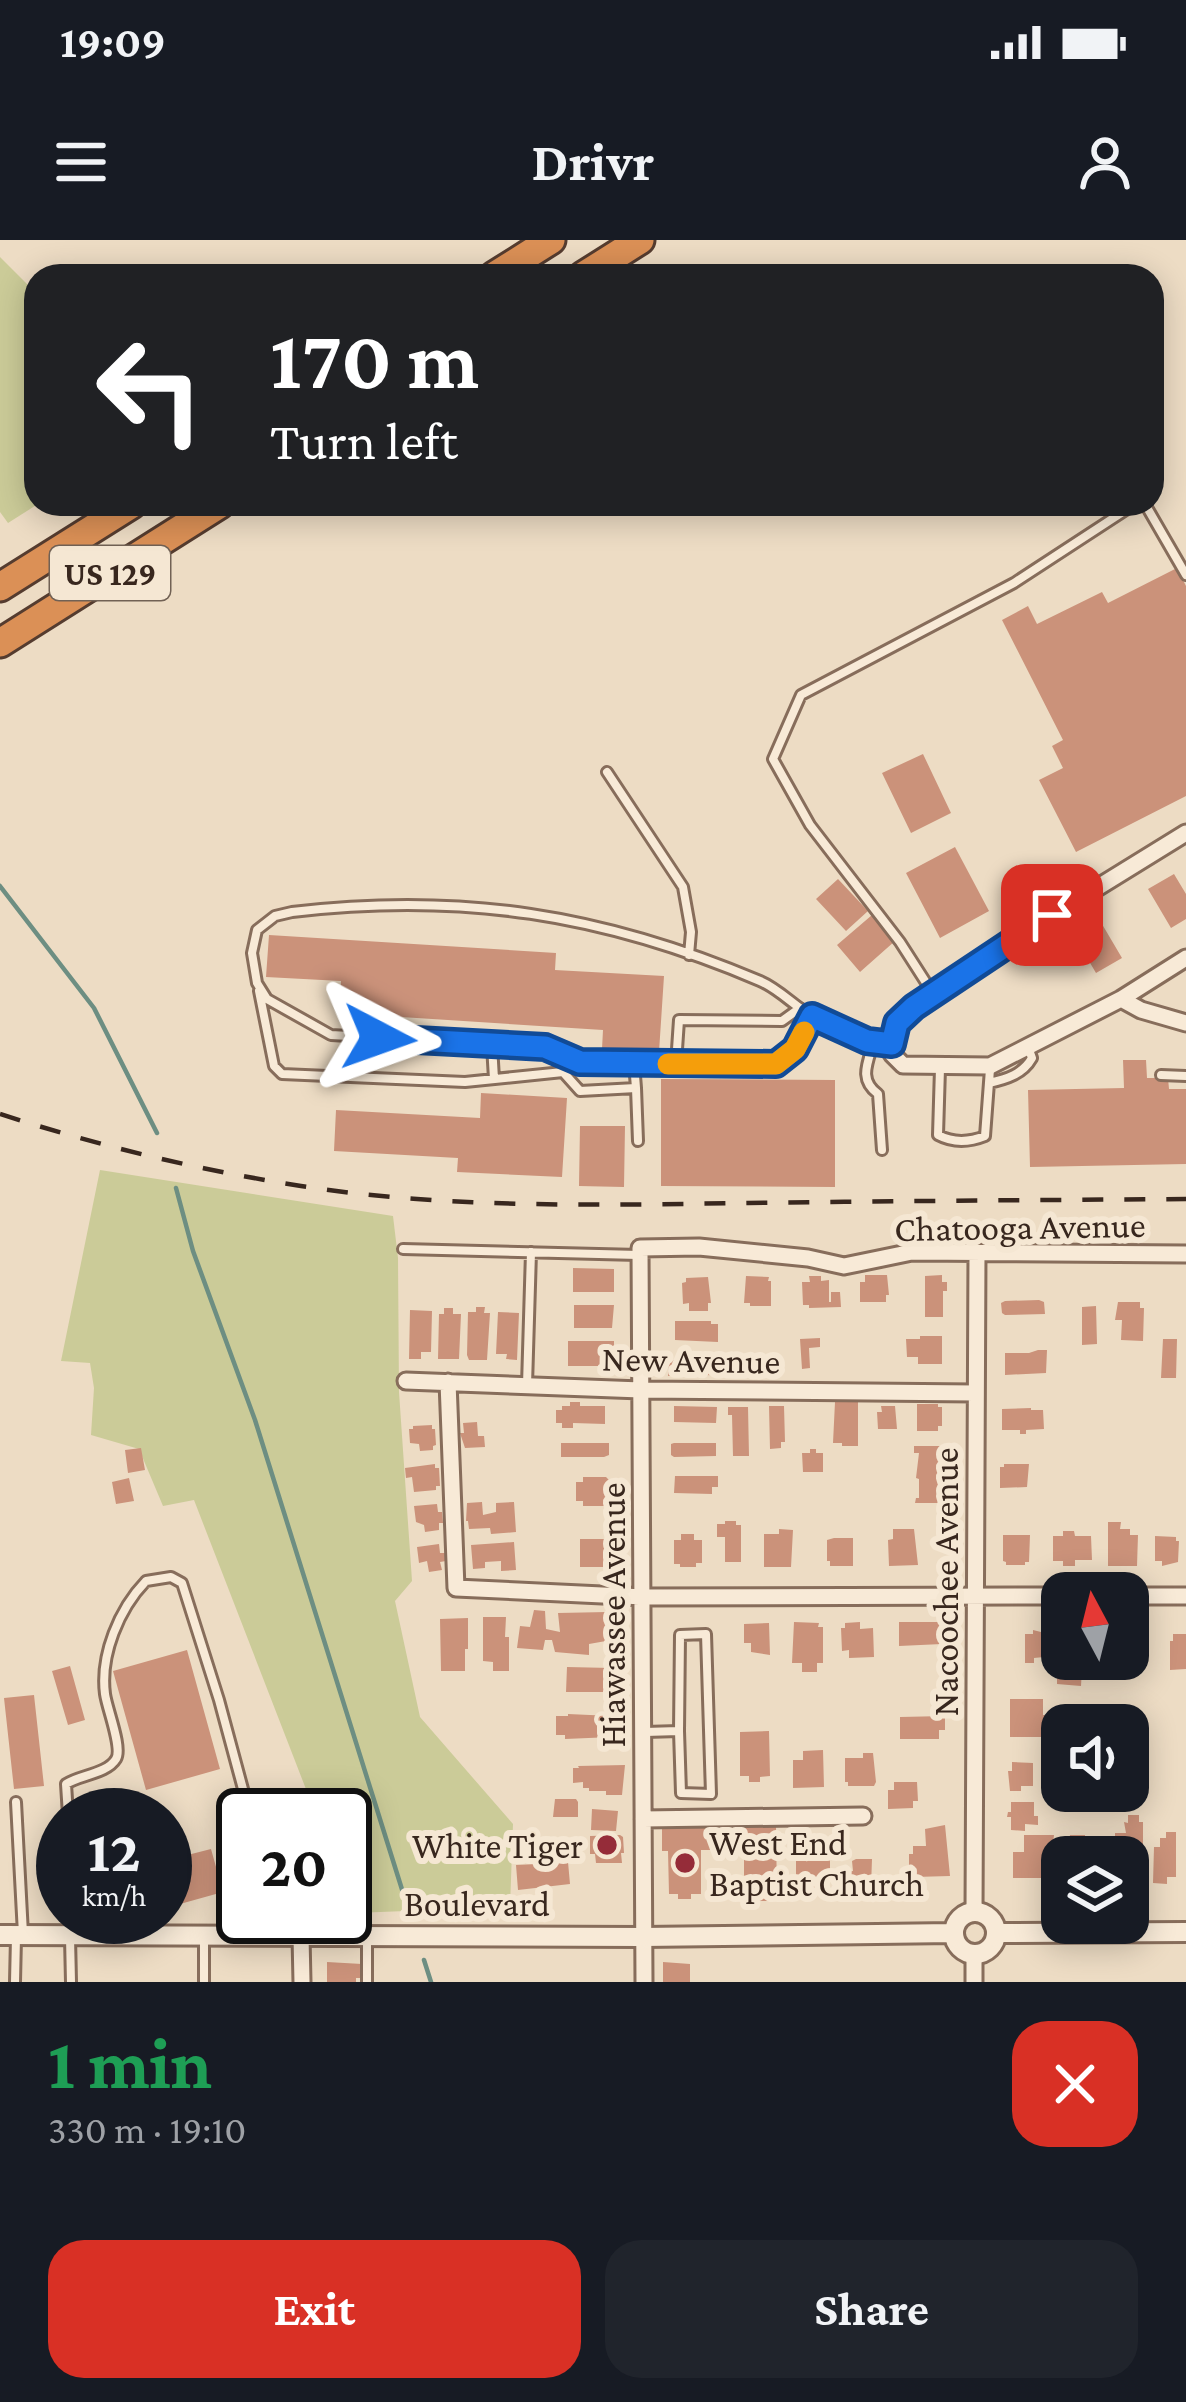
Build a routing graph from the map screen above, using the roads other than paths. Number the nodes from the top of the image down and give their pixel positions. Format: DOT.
graph roads {
  1 [pos="551,240"];
  2 [pos="640,240"];
  3 [pos="513,264"];
  4 [pos="602,264"];
  5 [pos="113,516"];
  6 [pos="201,516"];
  7 [pos="1117,516"];
  8 [pos="1152,516"];
  9 [pos="1186,574"];
  10 [pos="0,587"];
  11 [pos="0,643"];
  12 [pos="607,772"];
  13 [pos="1186,833"];
  14 [pos="689,956"];
  15 [pos="1186,958"];
  16 [pos="257,983"];
  17 [pos="933,994"];
  18 [pos="1121,999"];
  19 [pos="800,1008"];
  20 [pos="812,1016"];
  21 [pos="1186,1023"];
  22 [pos="883,1043"];
  23 [pos="492,1045"];
  24 [pos="562,1054"];
  25 [pos="634,1063"];
  26 [pos="676,1064"];
  27 [pos="940,1067"];
  28 [pos="563,1072"];
  29 [pos="990,1074"];
  30 [pos="1161,1075"];
  31 [pos="1186,1076"];
  32 [pos="494,1079"];
  33 [pos="636,1088"];
  34 [pos="638,1142"];
  35 [pos="882,1150"];
  36 [pos="403,1249"];
  37 [pos="531,1252"];
  38 [pos="640,1252"];
  39 [pos="977,1252"];
  40 [pos="1186,1254"];
  41 [pos="406,1381"];
  42 [pos="448,1382"];
  43 [pos="527,1385"];
  44 [pos="640,1390"];
  45 [pos="975,1393"];
  46 [pos="1041,1596"];
  47 [pos="1149,1596"];
  48 [pos="1186,1596"];
  49 [pos="644,1597"];
  50 [pos="975,1597"];
  51 [pos="679,1731"];
  52 [pos="643,1732"];
  53 [pos="66,1788"];
  54 [pos="243,1788"];
  55 [pos="711,1794"];
  56 [pos="16,1802"];
  57 [pos="863,1816"];
  58 [pos="712,1818"];
  59 [pos="643,1819"];
  60 [pos="974,1911"];
  61 [pos="1186,1932"];
  62 [pos="953,1933"];
  63 [pos="997,1934"];
  64 [pos="13,1935"];
  65 [pos="192,1935"];
  66 [pos="216,1935"];
  67 [pos="204,1936"];
  68 [pos="372,1936"];
  69 [pos="644,1937"];
  70 [pos="77,1944"];
  71 [pos="295,1944"];
  72 [pos="367,1944"];
  73 [pos="974,1954"];
  74 [pos="15,1982"];
  75 [pos="71,1982"];
  76 [pos="204,1982"];
  77 [pos="302,1982"];
  78 [pos="367,1982"];
  79 [pos="644,1982"];
  80 [pos="974,1982"];
  1 -- 3 [label="highway"];
  2 -- 4 [label="highway"];
  5 -- 10 [label="highway, US 129"];
  6 -- 11 [label="highway, US 129"];
  7 -- 17 [label="lane"];
  8 -- 9 [label="lane"];
  12 -- 14 [label="lane"];
  13 -- 17 [label="street"];
  14 -- 16 [label="lane"];
  14 -- 19 [label="lane"];
  15 -- 18 [label="street"];
  16 -- 23 [label="lane"];
  16 -- 32 [label="lane"];
  17 -- 22 [label="street"];
  18 -- 21 [label="street"];
  18 -- 29 [label="street"];
  19 -- 20 [label="lane"];
  19 -- 26 [label="lane"];
  20 -- 22 [label="lane"];
  20 -- 26 [label="lane"];
  22 -- 27 [label="street"];
  22 -- 35 [label="lane"];
  23 -- 24 [label="lane"];
  23 -- 32 [label="lane"];
  24 -- 25 [label="lane"];
  24 -- 28 [label="lane"];
  25 -- 26 [label="lane"];
  25 -- 33 [label="lane"];
  27 -- 29 [label="street"];
  27 -- 29 [label="lane"];
  28 -- 32 [label="lane"];
  28 -- 33 [label="lane"];
  30 -- 31 [label="lane"];
  33 -- 34 [label="lane"];
  36 -- 37 [label="lane"];
  37 -- 38 [label="lane"];
  37 -- 43 [label="lane"];
  38 -- 39 [label="street, Chatooga Avenue"];
  38 -- 44 [label="street, Hiawassee Avenue"];
  39 -- 40 [label="street, Chatooga Avenue"];
  39 -- 45 [label="street, Nacoochee Avenue"];
  41 -- 42 [label="street, New Avenue"];
  42 -- 43 [label="street, New Avenue"];
  42 -- 49 [label="street"];
  43 -- 44 [label="street, New Avenue"];
  44 -- 45 [label="street, New Avenue"];
  44 -- 49 [label="street, Hiawassee Avenue"];
  45 -- 50 [label="street, Nacoochee Avenue"];
  46 -- 50 [label="street"];
  47 -- 48 [label="street"];
  49 -- 50 [label="street"];
  49 -- 52 [label="street, Hiawassee Avenue"];
  50 -- 60 [label="street, Nacoochee Avenue"];
  51 -- 52 [label="lane"];
  51 -- 55 [label="lane"];
  51 -- 55 [label="lane"];
  52 -- 59 [label="street, Hiawassee Avenue"];
  53 -- 54 [label="lane"];
  55 -- 58 [label="lane"];
  56 -- 64 [label="lane"];
  57 -- 58 [label="street"];
  58 -- 59 [label="street"];
  59 -- 69 [label="street, Hiawassee Avenue"];
  60 -- 62 [label="street"];
  60 -- 63 [label="street"];
  61 -- 63 [label="street"];
  62 -- 69 [label="street, Boulevard"];
  62 -- 73 [label="street"];
  63 -- 73 [label="street"];
  64 -- 74 [label="lane"];
  65 -- 67 [label="street, Boulevard"];
  66 -- 67 [label="street, Boulevard"];
  67 -- 76 [label="lane"];
  68 -- 69 [label="street, Boulevard"];
  69 -- 79 [label="street, Hiawassee Avenue"];
  70 -- 75 [label="lane"];
  71 -- 77 [label="street"];
  72 -- 78 [label="lane"];
  73 -- 80 [label="street"];
}
